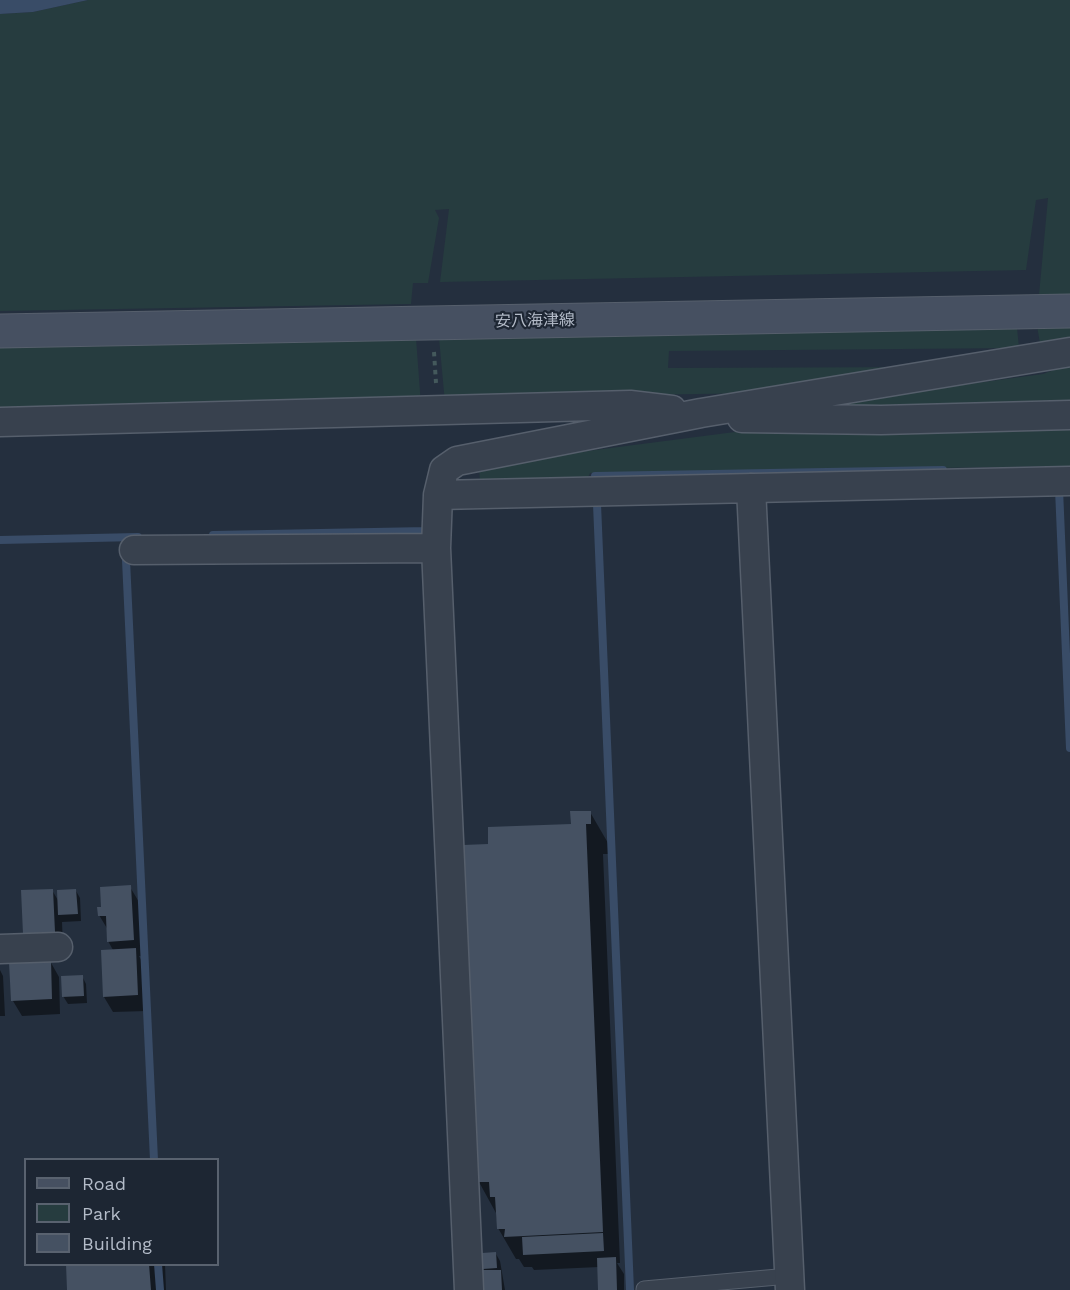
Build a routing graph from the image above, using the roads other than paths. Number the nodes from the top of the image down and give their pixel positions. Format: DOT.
graph roads {
  1 [pos="1070,311"];
  2 [pos="0,330"];
  3 [pos="1070,352"];
  4 [pos="701,413"];
  5 [pos="1070,415"];
  6 [pos="0,422"];
  7 [pos="1070,481"];
  8 [pos="751,488"];
  9 [pos="438,495"];
  10 [pos="436,548"];
  11 [pos="134,550"];
  12 [pos="58,947"];
  13 [pos="0,949"];
  14 [pos="789,1283"];
  15 [pos="644,1289"];
  16 [pos="469,1290"];
  1 -- 2 [label="main road, 安八海津線"];
  3 -- 4 [label="street"];
  4 -- 5 [label="street"];
  4 -- 6 [label="street"];
  4 -- 9 [label="street"];
  7 -- 8 [label="street"];
  8 -- 9 [label="street"];
  8 -- 14 [label="street"];
  9 -- 10 [label="street"];
  10 -- 11 [label="street"];
  10 -- 16 [label="street"];
  12 -- 13 [label="street"];
  14 -- 15 [label="lane"];
}
